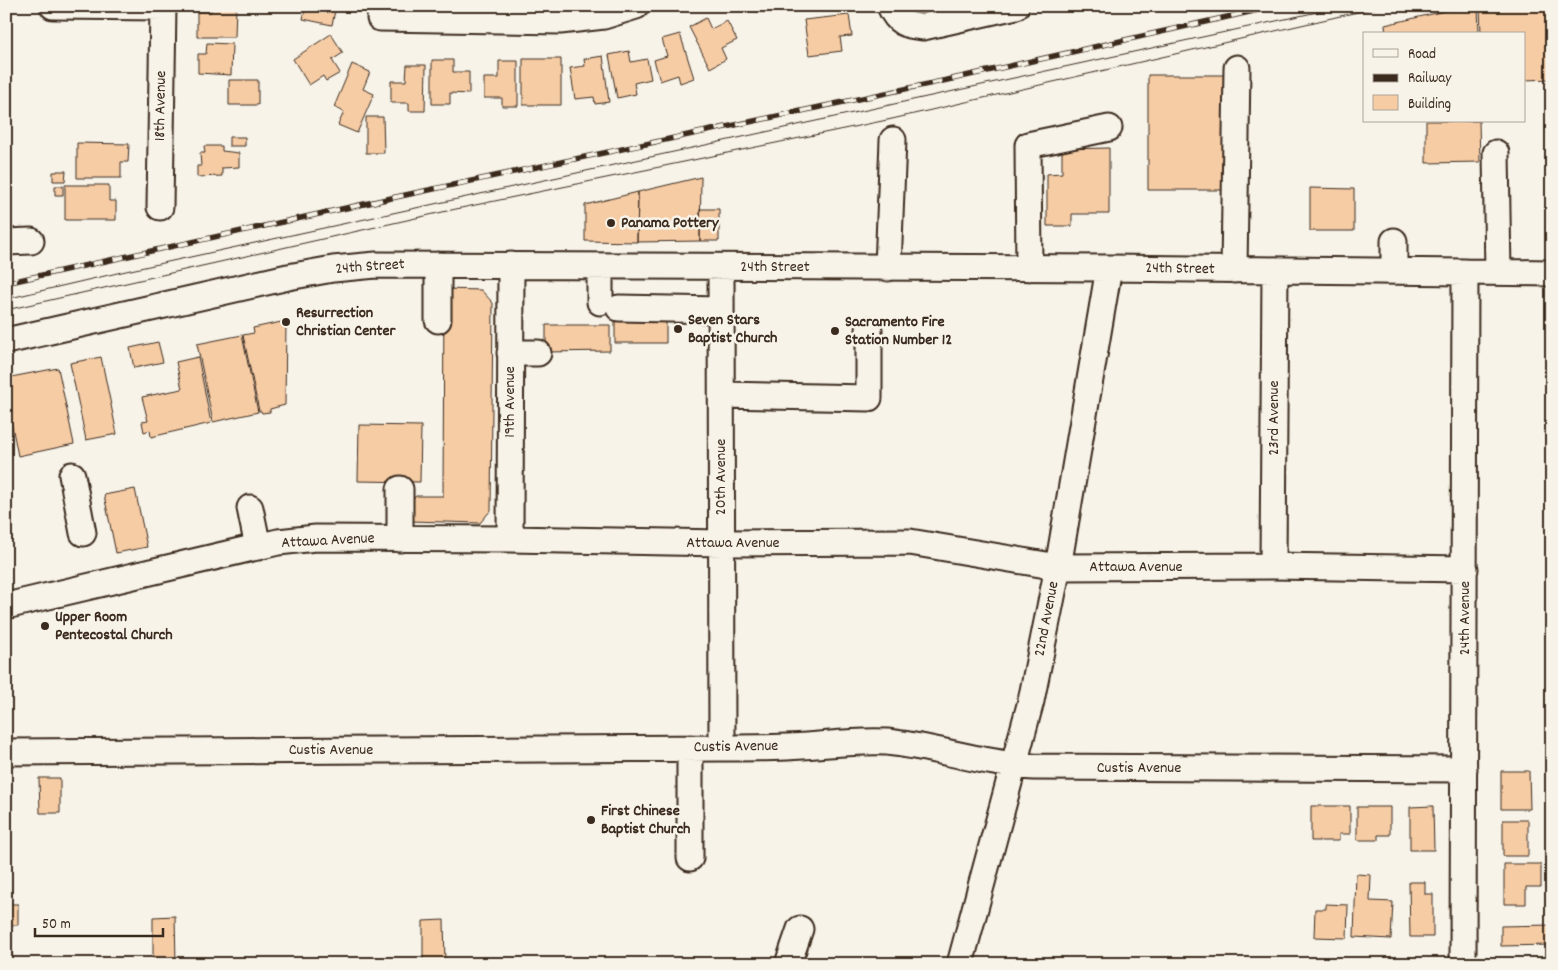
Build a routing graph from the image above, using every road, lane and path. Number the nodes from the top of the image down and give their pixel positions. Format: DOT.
graph roads {
  1 [pos="53,6"];
  2 [pos="636,6"];
  3 [pos="890,6"];
  4 [pos="1016,6"];
  5 [pos="162,7"];
  6 [pos="475,13"];
  7 [pos="380,18"];
  8 [pos="1237,68"];
  9 [pos="1109,128"];
  10 [pos="893,140"];
  11 [pos="1496,152"];
  12 [pos="160,207"];
  13 [pos="31,241"];
  14 [pos="1394,241"];
  15 [pos="6,242"];
  16 [pos="438,264"];
  17 [pos="510,265"];
  18 [pos="600,266"];
  19 [pos="721,267"];
  20 [pos="888,268"];
  21 [pos="1028,268"];
  22 [pos="1109,268"];
  23 [pos="1234,270"];
  24 [pos="1275,270"];
  25 [pos="1394,271"];
  26 [pos="1465,272"];
  27 [pos="1498,272"];
  28 [pos="1552,273"];
  29 [pos="720,310"];
  30 [pos="438,320"];
  31 [pos="869,330"];
  32 [pos="6,341"];
  33 [pos="510,353"];
  34 [pos="538,353"];
  35 [pos="722,395"];
  36 [pos="72,475"];
  37 [pos="400,489"];
  38 [pos="250,508"];
  39 [pos="83,534"];
  40 [pos="400,538"];
  41 [pos="510,539"];
  42 [pos="722,544"];
  43 [pos="258,547"];
  44 [pos="1272,566"];
  45 [pos="1058,567"];
  46 [pos="1465,569"];
  47 [pos="6,606"];
  48 [pos="690,748"];
  49 [pos="722,748"];
  50 [pos="6,752"];
  51 [pos="1014,766"];
  52 [pos="1464,769"];
  53 [pos="690,858"];
  54 [pos="800,929"];
  55 [pos="788,964"];
  56 [pos="960,964"];
  57 [pos="1463,964"];
  1 -- 5 [label="street"];
  2 -- 6 [label="street"];
  3 -- 4 [label="street"];
  5 -- 12 [label="street, 18th Avenue"];
  6 -- 7 [label="street"];
  8 -- 23 [label="street"];
  9 -- 21 [label="street"];
  10 -- 20 [label="street"];
  11 -- 27 [label="street"];
  13 -- 15 [label="street"];
  14 -- 25 [label="street"];
  16 -- 17 [label="street, 24th Street"];
  16 -- 30 [label="street"];
  16 -- 32 [label="street, 24th Street"];
  17 -- 18 [label="street, 24th Street"];
  17 -- 33 [label="street, 19th Avenue"];
  18 -- 19 [label="street, 24th Street"];
  18 -- 29 [label="street"];
  19 -- 20 [label="street, 24th Street"];
  19 -- 29 [label="street, 20th Avenue"];
  20 -- 21 [label="street, 24th Street"];
  21 -- 22 [label="street, 24th Street"];
  22 -- 23 [label="street, 24th Street"];
  22 -- 45 [label="street, 22nd Avenue"];
  23 -- 24 [label="street, 24th Street"];
  24 -- 25 [label="street, 24th Street"];
  24 -- 44 [label="street, 23rd Avenue"];
  25 -- 26 [label="street, 24th Street"];
  26 -- 27 [label="street, 24th Street"];
  26 -- 46 [label="street, 24th Avenue"];
  27 -- 28 [label="street, 24th Street"];
  29 -- 35 [label="street, 20th Avenue"];
  31 -- 35 [label="street"];
  33 -- 34 [label="street"];
  33 -- 41 [label="street, 19th Avenue"];
  35 -- 42 [label="street, 20th Avenue"];
  36 -- 39 [label="street"];
  37 -- 40 [label="street"];
  38 -- 43 [label="street"];
  40 -- 41 [label="street, Attawa Avenue"];
  40 -- 43 [label="street, Attawa Avenue"];
  41 -- 42 [label="street, Attawa Avenue"];
  42 -- 45 [label="street, Attawa Avenue"];
  42 -- 49 [label="street, 20th Avenue"];
  43 -- 47 [label="street, Attawa Avenue"];
  44 -- 45 [label="street, Attawa Avenue"];
  44 -- 46 [label="street, Attawa Avenue"];
  45 -- 51 [label="street, 22nd Avenue"];
  46 -- 52 [label="street, 24th Avenue"];
  48 -- 49 [label="street, Custis Avenue"];
  48 -- 50 [label="street, Custis Avenue"];
  48 -- 53 [label="street"];
  49 -- 51 [label="street, Custis Avenue"];
  51 -- 52 [label="street, Custis Avenue"];
  51 -- 56 [label="street, 22nd Avenue"];
  52 -- 57 [label="street, 24th Avenue"];
  54 -- 55 [label="street"];
}
